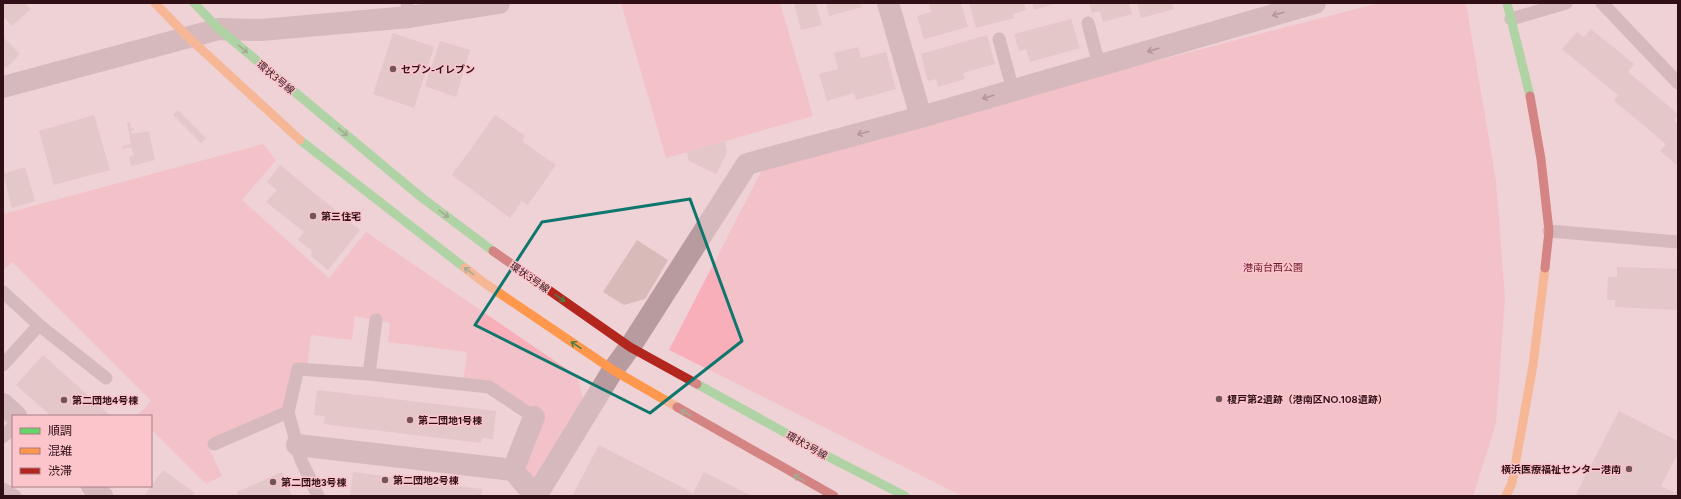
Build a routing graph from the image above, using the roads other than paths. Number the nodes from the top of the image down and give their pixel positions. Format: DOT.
graph roads {
  1 [pos="155,3"];
  2 [pos="194,3"];
  3 [pos="499,3"];
  4 [pos="888,3"];
  5 [pos="1315,3"];
  6 [pos="1507,3"];
  7 [pos="1566,3"];
  8 [pos="1602,3"];
  9 [pos="408,10"];
  10 [pos="1511,19"];
  11 [pos="1088,23"];
  12 [pos="219,29"];
  13 [pos="188,36"];
  14 [pos="999,39"];
  15 [pos="1099,65"];
  16 [pos="1678,83"];
  17 [pos="3,87"];
  18 [pos="1013,90"];
  19 [pos="921,117"];
  20 [pos="1549,231"];
  21 [pos="1678,242"];
  22 [pos="3,292"];
  23 [pos="376,320"];
  24 [pos="39,325"];
  25 [pos="630,347"];
  26 [pos="3,365"];
  27 [pos="613,370"];
  28 [pos="369,374"];
  29 [pos="106,378"];
  30 [pos="3,404"];
  31 [pos="288,412"];
  32 [pos="15,415"];
  33 [pos="534,417"];
  34 [pos="12,427"];
  35 [pos="3,437"];
  36 [pos="214,444"];
  37 [pos="297,445"];
  38 [pos="513,470"];
  39 [pos="93,487"];
  40 [pos="3,488"];
  41 [pos="15,496"];
  42 [pos="102,496"];
  43 [pos="318,496"];
  44 [pos="535,496"];
  45 [pos="834,496"];
  46 [pos="905,496"];
  47 [pos="1506,496"];
  1 -- 13 [label="street"];
  2 -- 12 [label="street, 環状3号線"];
  3 -- 9 [label="street"];
  4 -- 19 [label="street"];
  5 -- 15 [label="street, one-way"];
  6 -- 10 [label="street"];
  7 -- 10 [label="lane"];
  8 -- 16 [label="lane"];
  9 -- 12 [label="street"];
  10 -- 20 [label="street"];
  11 -- 15 [label="lane"];
  12 -- 13 [label="street"];
  12 -- 25 [label="street, 環状3号線, one-way"];
  13 -- 17 [label="street"];
  27 -- 13 [label="street, one-way"];
  14 -- 18 [label="lane"];
  15 -- 18 [label="street"];
  18 -- 19 [label="street, one-way"];
  19 -- 25 [label="street, one-way"];
  20 -- 21 [label="lane"];
  20 -- 47 [label="street"];
  22 -- 24 [label="lane"];
  23 -- 28 [label="lane"];
  24 -- 26 [label="lane"];
  24 -- 29 [label="lane"];
  25 -- 27 [label="street"];
  25 -- 46 [label="street, 環状3号線"];
  27 -- 44 [label="street"];
  45 -- 27 [label="street, one-way"];
  28 -- 31 [label="lane"];
  28 -- 33 [label="lane"];
  30 -- 32 [label="street"];
  31 -- 36 [label="lane"];
  31 -- 37 [label="lane"];
  33 -- 38 [label="street"];
  34 -- 35 [label="lane"];
  37 -- 38 [label="street"];
  37 -- 43 [label="lane"];
  38 -- 44 [label="street"];
  39 -- 42 [label="street"];
  40 -- 41 [label="lane"];
}
